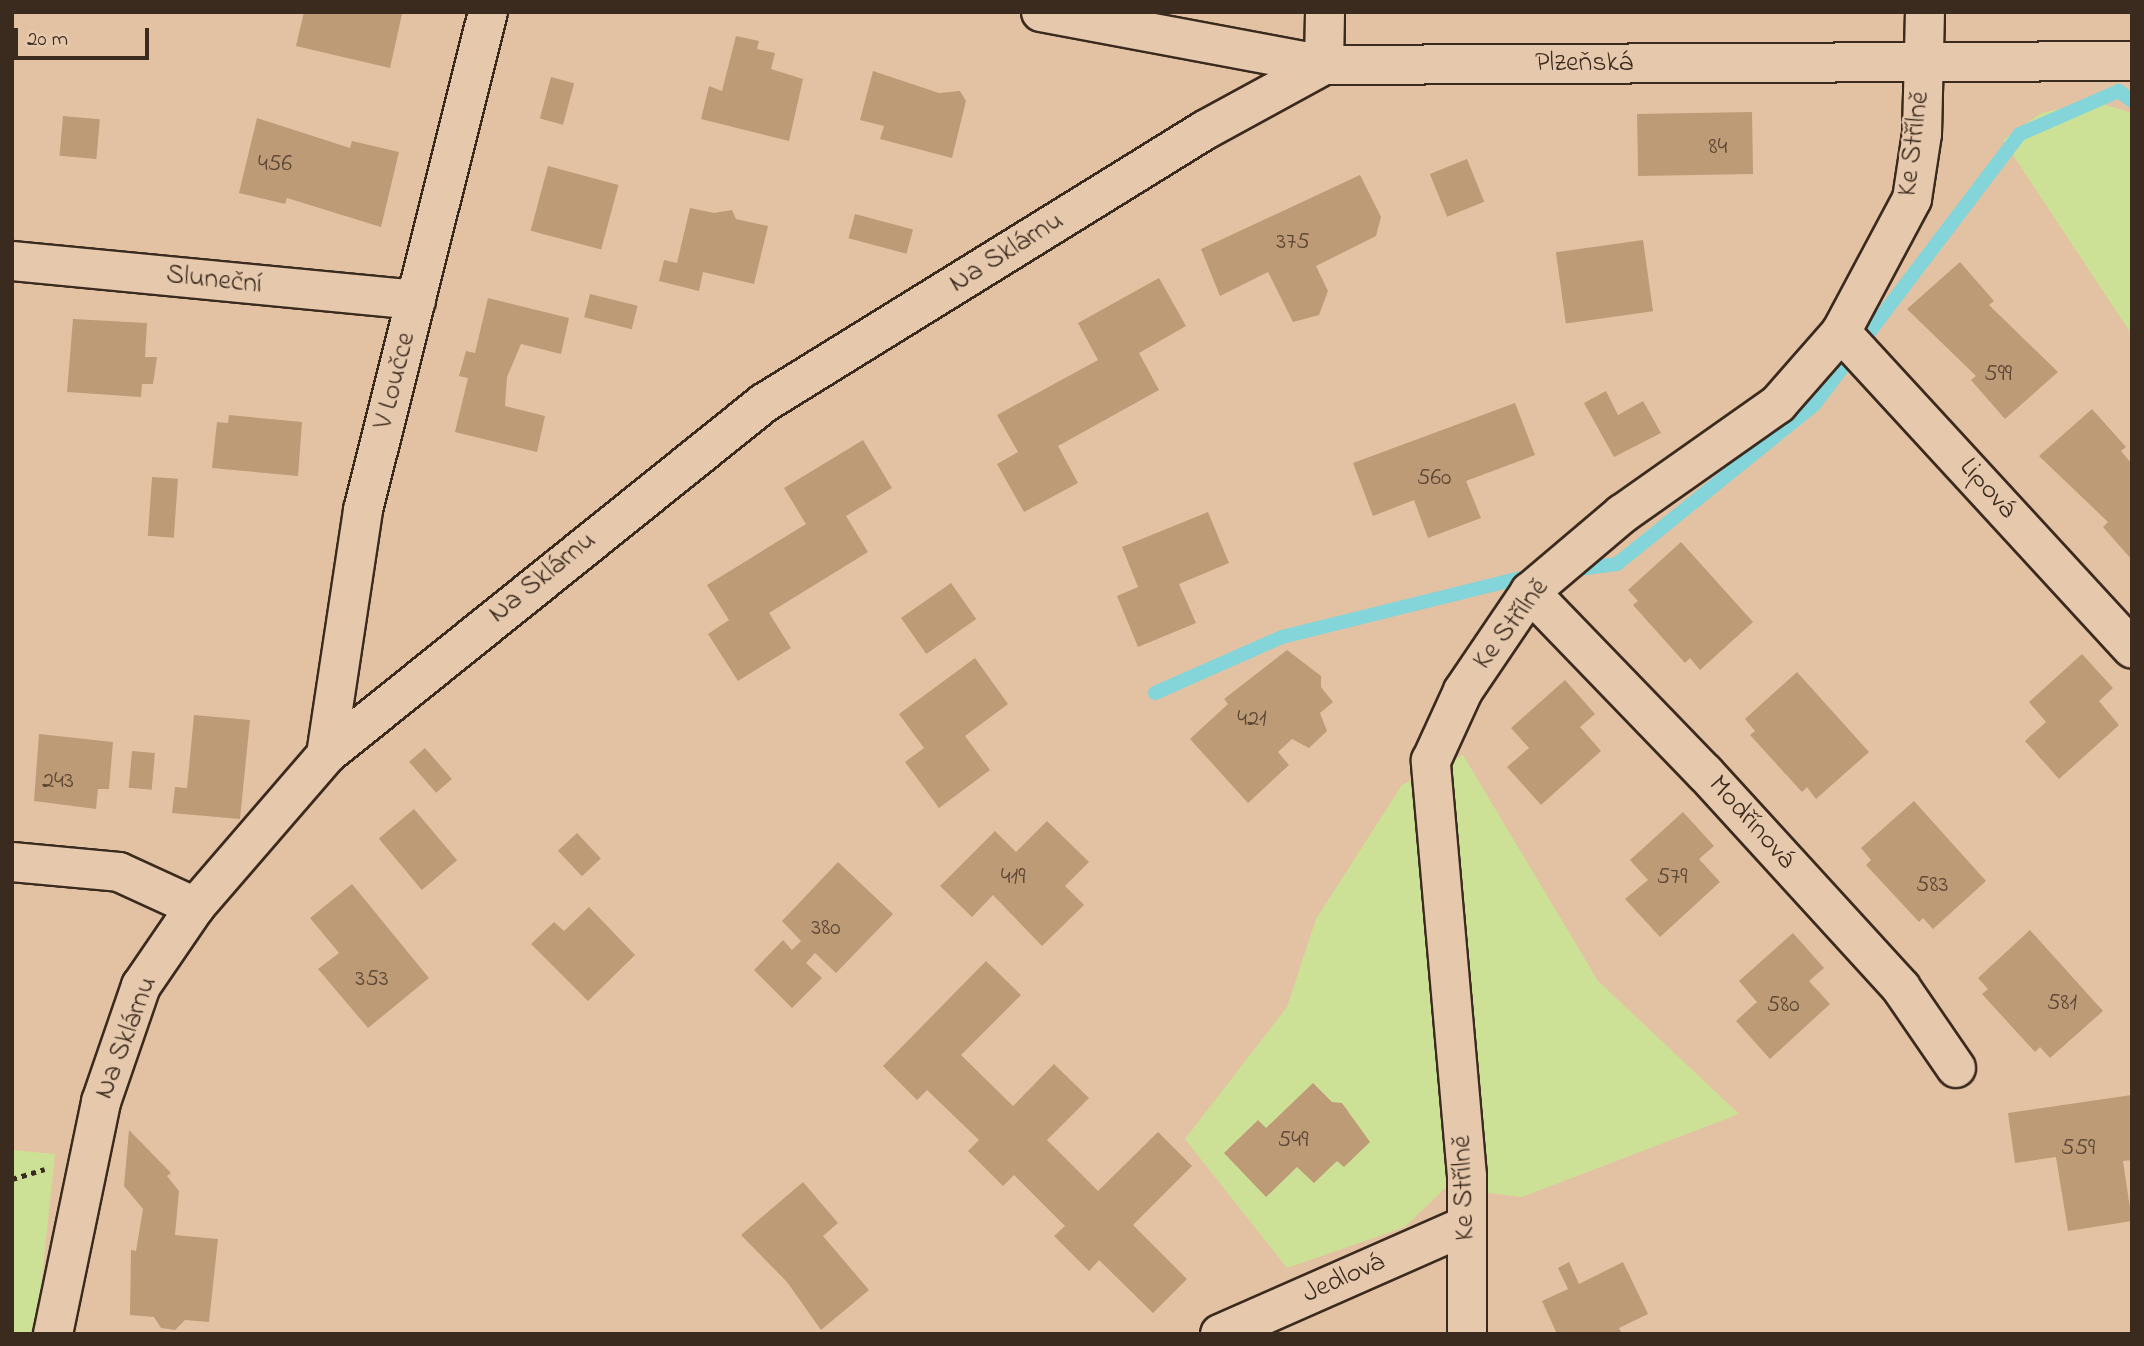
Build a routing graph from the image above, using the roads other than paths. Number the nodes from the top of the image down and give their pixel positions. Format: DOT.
graph roads {
  1 [pos="488,12"];
  2 [pos="1041,12"];
  3 [pos="1325,12"];
  4 [pos="1924,12"];
  5 [pos="2132,61"];
  6 [pos="1923,62"];
  7 [pos="1324,65"];
  8 [pos="12,261"];
  9 [pos="416,300"];
  10 [pos="1840,332"];
  11 [pos="1530,592"];
  12 [pos="2132,648"];
  13 [pos="326,755"];
  14 [pos="12,862"];
  15 [pos="195,907"];
  16 [pos="1956,1068"];
  17 [pos="1467,1225"];
  18 [pos="53,1334"];
  19 [pos="1220,1334"];
  20 [pos="1467,1334"];
  1 -- 9 [label="street, V Loučce"];
  2 -- 7 [label="street, Plzeňská"];
  3 -- 7 [label="street"];
  4 -- 6 [label="street, Ke Střílně"];
  5 -- 6 [label="street, Plzeňská"];
  6 -- 7 [label="street, Plzeňská"];
  6 -- 10 [label="street, Ke Střílně"];
  7 -- 13 [label="street, Na Sklárnu"];
  8 -- 9 [label="street, Sluneční"];
  9 -- 13 [label="street, V Loučce"];
  10 -- 11 [label="street, Ke Střílně"];
  10 -- 12 [label="street, Lipová"];
  11 -- 16 [label="street, Modřínová"];
  11 -- 17 [label="street, Ke Střílně"];
  13 -- 15 [label="street, Na Sklárnu"];
  14 -- 15 [label="street"];
  15 -- 18 [label="street, Na Sklárnu"];
  17 -- 19 [label="street, Jedlová"];
  17 -- 20 [label="street, Ke Střílně"];
}
